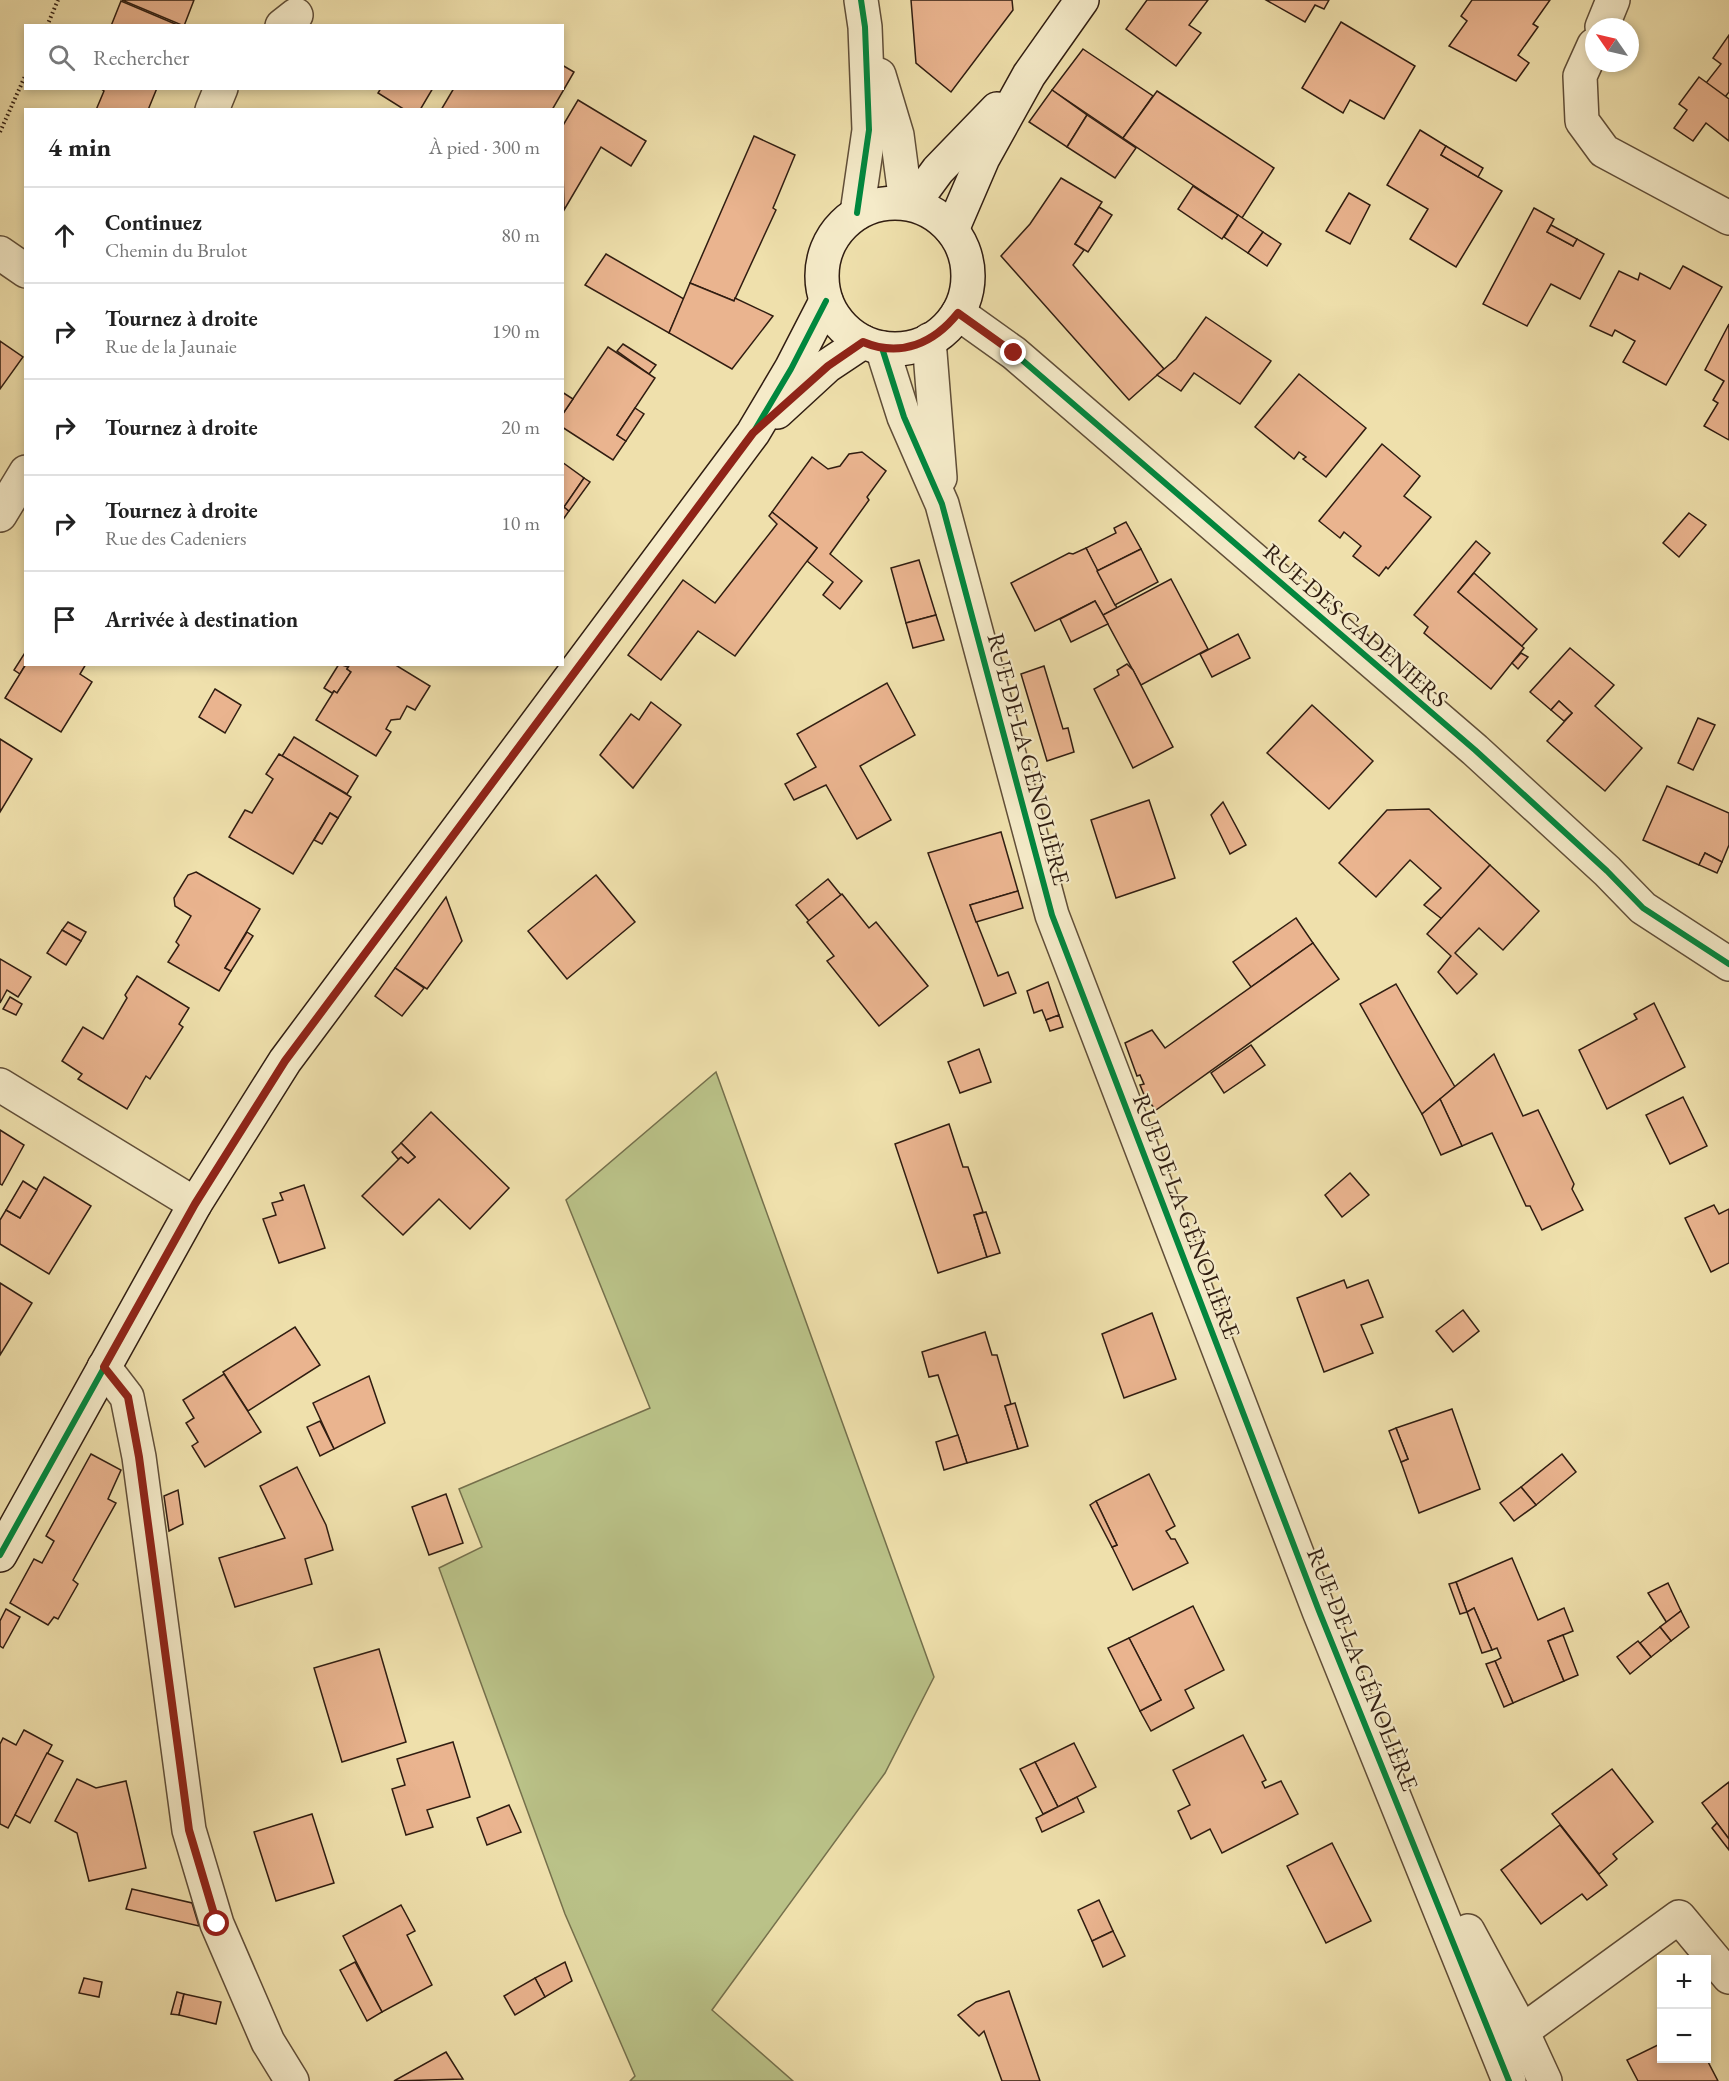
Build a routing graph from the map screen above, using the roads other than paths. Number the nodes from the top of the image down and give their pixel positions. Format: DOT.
graph roads {
  1 [pos="1082,0"];
  2 [pos="1613,0"];
  3 [pos="863,14"];
  4 [pos="1606,18"];
  5 [pos="1585,65"];
  6 [pos="1029,75"];
  7 [pos="220,90"];
  8 [pos="213,108"];
  9 [pos="909,204"];
  10 [pos="857,213"];
  11 [pos="1729,218"];
  12 [pos="952,230"];
  13 [pos="0,253"];
  14 [pos="24,269"];
  15 [pos="826,301"];
  16 [pos="958,313"];
  17 [pos="930,340"];
  18 [pos="873,345"];
  19 [pos="753,433"];
  20 [pos="24,475"];
  21 [pos="942,504"];
  22 [pos="0,515"];
  23 [pos="1729,964"];
  24 [pos="0,1085"];
  25 [pos="195,1204"];
  26 [pos="104,1367"];
  27 [pos="0,1555"];
  28 [pos="1729,1977"];
  29 [pos="1510,2041"];
  30 [pos="292,2081"];
  31 [pos="1509,2081"];
  32 [pos="1545,2081"];
  1 -- 6 [label="street"];
  2 -- 4 [label="street"];
  3 -- 9 [label="street"];
  3 -- 10 [label="street"];
  5 -- 11 [label="street"];
  6 -- 9 [label="street"];
  6 -- 12 [label="street"];
  7 -- 8 [label="street"];
  9 -- 10 [label="street"];
  9 -- 12 [label="street"];
  10 -- 15 [label="street"];
  12 -- 16 [label="street"];
  13 -- 14 [label="street"];
  15 -- 18 [label="street"];
  15 -- 19 [label="street"];
  16 -- 17 [label="street"];
  16 -- 23 [label="street, RUE DES CADENIERS"];
  17 -- 18 [label="street"];
  17 -- 21 [label="street, RUE DE LA GÉNOLIÈRE"];
  18 -- 19 [label="street"];
  18 -- 21 [label="street, RUE DE LA GÉNOLIÈRE"];
  19 -- 25 [label="street"];
  20 -- 22 [label="street"];
  21 -- 29 [label="street, RUE DE LA GÉNOLIÈRE"];
  24 -- 25 [label="street"];
  25 -- 26 [label="street"];
  26 -- 27 [label="street"];
  26 -- 30 [label="street"];
  28 -- 29 [label="street"];
  29 -- 31 [label="street, RUE DE LA GÉNOLIÈRE"];
  29 -- 32 [label="street, RUE DE LA GÉNOLIÈRE"];
}
